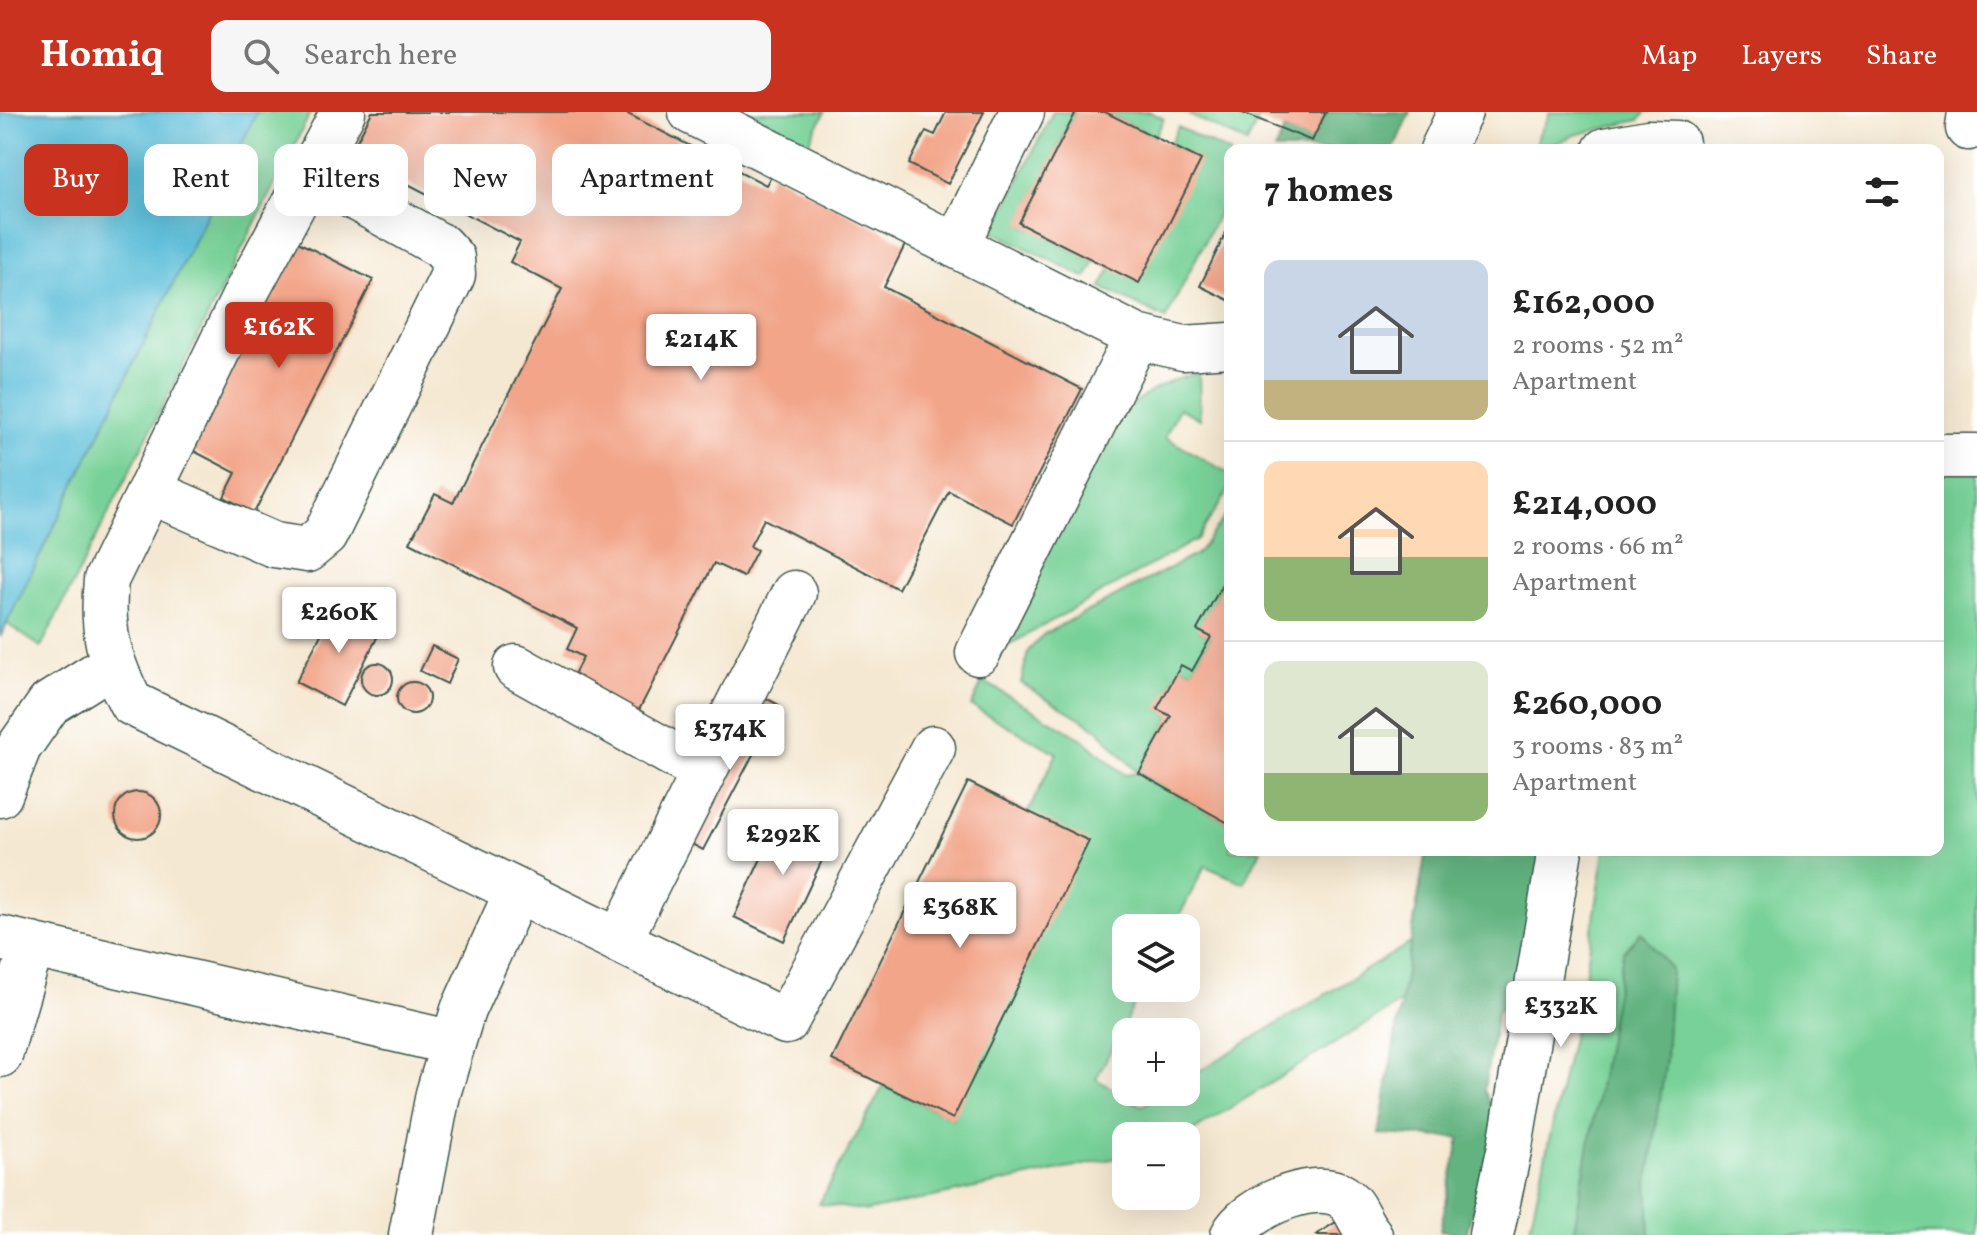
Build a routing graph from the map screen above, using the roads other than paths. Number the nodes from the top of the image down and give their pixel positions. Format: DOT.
graph roads {
  1 [pos="343,112"];
  2 [pos="691,112"];
  3 [pos="1022,112"];
  4 [pos="1460,112"];
  5 [pos="1678,135"];
  6 [pos="326,144"];
  7 [pos="1445,144"];
  8 [pos="1637,144"];
  9 [pos="287,216"];
  10 [pos="387,216"];
  11 [pos="956,246"];
  12 [pos="1137,337"];
  13 [pos="1224,345"];
  14 [pos="1944,456"];
  15 [pos="1977,456"];
  16 [pos="149,491"];
  17 [pos="794,593"];
  18 [pos="978,653"];
  19 [pos="111,665"];
  20 [pos="516,667"];
  21 [pos="933,748"];
  22 [pos="704,772"];
  23 [pos="0,795"];
  24 [pos="1559,856"];
  25 [pos="517,891"];
  26 [pos="619,941"];
  27 [pos="16,942"];
  28 [pos="453,1043"];
  29 [pos="0,1055"];
  30 [pos="411,1235"];
  31 [pos="1233,1235"];
  32 [pos="1370,1235"];
  33 [pos="1491,1235"];
  1 -- 6 [label="street"];
  2 -- 11 [label="street"];
  3 -- 11 [label="street"];
  4 -- 7 [label="street"];
  5 -- 8 [label="street"];
  9 -- 16 [label="street"];
  10 -- 16 [label="street"];
  11 -- 12 [label="street"];
  12 -- 13 [label="street"];
  12 -- 18 [label="street"];
  14 -- 15 [label="street"];
  16 -- 19 [label="street"];
  17 -- 22 [label="street"];
  19 -- 23 [label="street"];
  19 -- 25 [label="street"];
  20 -- 22 [label="street"];
  21 -- 26 [label="street"];
  22 -- 26 [label="street"];
  24 -- 33 [label="street"];
  25 -- 26 [label="street"];
  25 -- 28 [label="street"];
  27 -- 28 [label="street"];
  27 -- 29 [label="street"];
  28 -- 30 [label="street"];
  31 -- 32 [label="street"];
}
